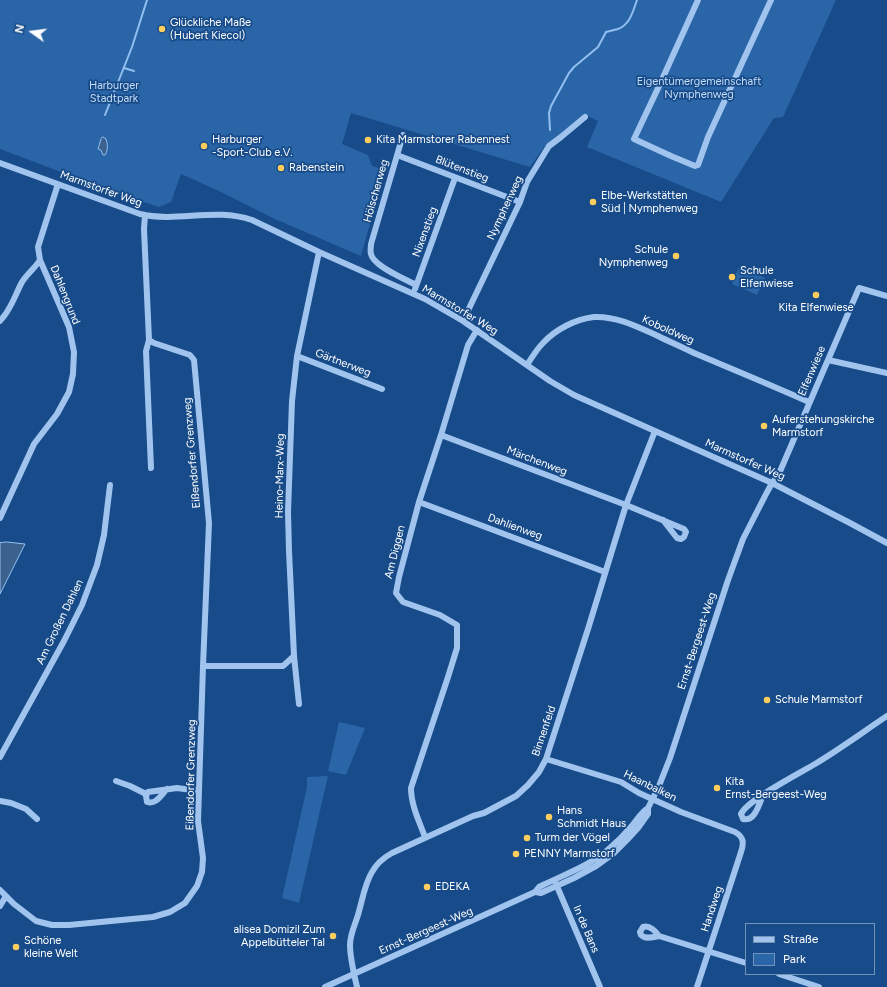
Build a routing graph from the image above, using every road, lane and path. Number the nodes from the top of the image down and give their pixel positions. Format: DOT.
graph roads {
  1 [pos="698,0"];
  2 [pos="771,0"];
  3 [pos="585,117"];
  4 [pos="403,135"];
  5 [pos="397,155"];
  6 [pos="0,162"];
  7 [pos="455,178"];
  8 [pos="58,184"];
  9 [pos="520,202"];
  10 [pos="145,216"];
  11 [pos="319,252"];
  12 [pos="371,254"];
  13 [pos="40,260"];
  14 [pos="416,285"];
  15 [pos="414,294"];
  16 [pos="887,296"];
  17 [pos="0,321"];
  18 [pos="463,321"];
  19 [pos="477,330"];
  20 [pos="149,340"];
  21 [pos="297,356"];
  22 [pos="828,360"];
  23 [pos="527,364"];
  24 [pos="887,373"];
  25 [pos="382,389"];
  26 [pos="810,402"];
  27 [pos="655,431"];
  28 [pos="441,435"];
  29 [pos="151,468"];
  30 [pos="772,483"];
  31 [pos="110,485"];
  32 [pos="418,502"];
  33 [pos="626,505"];
  34 [pos="0,518"];
  35 [pos="663,520"];
  36 [pos="887,543"];
  37 [pos="605,572"];
  38 [pos="294,656"];
  39 [pos="203,666"];
  40 [pos="299,704"];
  41 [pos="887,716"];
  42 [pos="0,757"];
  43 [pos="546,759"];
  44 [pos="116,781"];
  45 [pos="167,789"];
  46 [pos="199,791"];
  47 [pos="146,794"];
  48 [pos="763,796"];
  49 [pos="653,799"];
  50 [pos="0,801"];
  51 [pos="648,808"];
  52 [pos="37,819"];
  53 [pos="425,837"];
  54 [pos="742,837"];
  55 [pos="554,880"];
  56 [pos="557,886"];
  57 [pos="0,890"];
  58 [pos="535,892"];
  59 [pos="6,896"];
  60 [pos="0,906"];
  61 [pos="660,936"];
  62 [pos="709,951"];
  63 [pos="745,963"];
  64 [pos="354,974"];
  65 [pos="782,975"];
  66 [pos="325,987"];
  67 [pos="357,987"];
  68 [pos="600,987"];
  69 [pos="697,987"];
  70 [pos="819,987"];
  1 -- 2 [label="street"];
  3 -- 9 [label="street, Nymphenweg"];
  4 -- 5 [label="street, Hölscherweg"];
  5 -- 7 [label="street, Blütenstieg"];
  5 -- 12 [label="street, Hölscherweg"];
  6 -- 8 [label="street, Marmstorfer Weg"];
  7 -- 9 [label="street, Blütenstieg"];
  7 -- 14 [label="street, Nixenstieg"];
  8 -- 10 [label="street, Marmstorfer Weg"];
  8 -- 13 [label="street, Dahlengrund"];
  9 -- 18 [label="street, Nymphenweg"];
  10 -- 11 [label="street, Marmstorfer Weg"];
  10 -- 20 [label="street"];
  11 -- 15 [label="street, Marmstorfer Weg"];
  11 -- 21 [label="street, Heino-Marx-Weg"];
  12 -- 14 [label="street, Marmstorfer Weg"];
  13 -- 17 [label="street"];
  13 -- 34 [label="street, Dahlengrund"];
  14 -- 15 [label="street, Nixenstieg"];
  15 -- 18 [label="street, Marmstorfer Weg"];
  16 -- 22 [label="street, Elfenwiese"];
  18 -- 19 [label="street, Marmstorfer Weg"];
  19 -- 23 [label="street, Marmstorfer Weg"];
  19 -- 28 [label="street, Am Diggen"];
  20 -- 29 [label="street"];
  20 -- 39 [label="street, Eißendorfer Grenzweg"];
  21 -- 25 [label="street, Gärtnerweg"];
  21 -- 38 [label="street, Heino-Marx-Weg"];
  22 -- 24 [label="street"];
  22 -- 26 [label="street, Elfenwiese"];
  23 -- 26 [label="street, Koboldweg"];
  23 -- 27 [label="street, Marmstorfer Weg"];
  26 -- 30 [label="street, Elfenwiese"];
  27 -- 30 [label="street, Marmstorfer Weg"];
  27 -- 33 [label="street, Binnenfeld"];
  28 -- 32 [label="street, Am Diggen"];
  28 -- 33 [label="street, Märchenweg"];
  30 -- 36 [label="street, Marmstorfer Weg"];
  30 -- 49 [label="street, Ernst-Bergeest-Weg"];
  31 -- 42 [label="street, Am Großen Dahlen"];
  32 -- 37 [label="street, Dahlienweg"];
  32 -- 53 [label="street, Am Diggen"];
  33 -- 35 [label="street, Märchenweg"];
  33 -- 37 [label="street, Binnenfeld"];
  37 -- 43 [label="street, Binnenfeld"];
  38 -- 39 [label="street"];
  38 -- 40 [label="street, Heino-Marx-Weg"];
  39 -- 46 [label="street, Eißendorfer Grenzweg"];
  41 -- 48 [label="street"];
  43 -- 49 [label="street, Haanbalken"];
  43 -- 53 [label="street, Binnenfeld"];
  44 -- 47 [label="street"];
  45 -- 46 [label="street"];
  45 -- 47 [label="street"];
  45 -- 47 [label="street"];
  46 -- 59 [label="street, Eißendorfer Grenzweg"];
  49 -- 51 [label="street, Ernst-Bergeest-Weg"];
  49 -- 54 [label="street, Haanbalken"];
  50 -- 52 [label="street"];
  51 -- 55 [label="street, Ernst-Bergeest-Weg"];
  51 -- 56 [label="street, Ernst-Bergeest-Weg"];
  53 -- 64 [label="street, Binnenfeld"];
  54 -- 62 [label="street, Handweg"];
  55 -- 56 [label="street, In de Bans"];
  55 -- 58 [label="street, Ernst-Bergeest-Weg"];
  56 -- 58 [label="street, Ernst-Bergeest-Weg"];
  56 -- 68 [label="street, In de Bans"];
  57 -- 59 [label="street, Eißendorfer Grenzweg"];
  58 -- 64 [label="street, Ernst-Bergeest-Weg"];
  59 -- 60 [label="street"];
  61 -- 62 [label="street"];
  62 -- 63 [label="street"];
  62 -- 69 [label="street, Handweg"];
  64 -- 66 [label="street, Ernst-Bergeest-Weg"];
  64 -- 67 [label="street, Binnenfeld"];
  65 -- 70 [label="street"];
}
